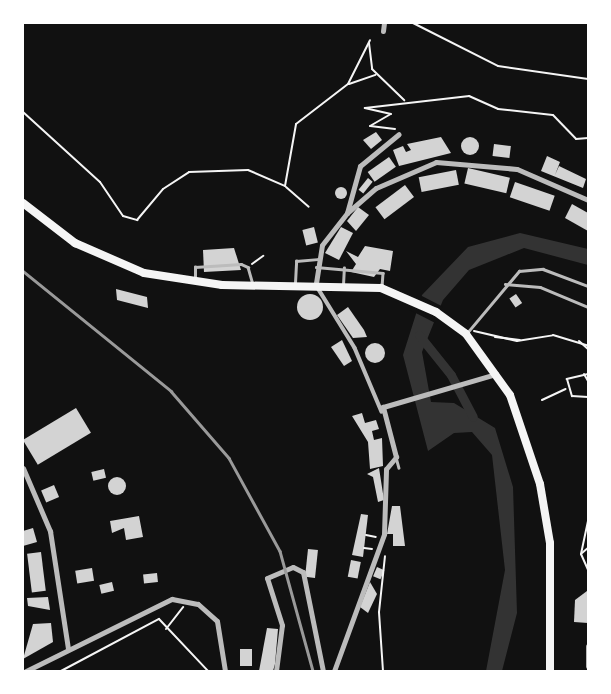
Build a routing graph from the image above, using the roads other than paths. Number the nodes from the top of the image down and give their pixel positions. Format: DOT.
graph roads {
  1 [pos="384,23"];
  2 [pos="383,31"];
  3 [pos="399,134"];
  4 [pos="588,200"];
  5 [pos="23,203"];
  6 [pos="346,213"];
  7 [pos="317,259"];
  8 [pos="316,267"];
  9 [pos="344,268"];
  10 [pos="194,282"];
  11 [pos="295,283"];
  12 [pos="316,283"];
  13 [pos="503,284"];
  14 [pos="253,285"];
  15 [pos="342,285"];
  16 [pos="588,286"];
  17 [pos="381,288"];
  18 [pos="588,307"];
  19 [pos="468,332"];
  20 [pos="499,373"];
  21 [pos="382,412"];
  22 [pos="396,457"];
  23 [pos="23,468"];
  24 [pos="399,468"];
  25 [pos="588,646"];
  26 [pos="68,649"];
  27 [pos="588,666"];
  28 [pos="548,668"];
  29 [pos="26,671"];
  30 [pos="225,671"];
  31 [pos="276,671"];
  32 [pos="323,671"];
  33 [pos="334,671"];
  1 -- 2 [label="street"];
  3 -- 6 [label="street"];
  4 -- 6 [label="street"];
  5 -- 10 [label="main road"];
  6 -- 7 [label="street"];
  7 -- 8 [label="street"];
  7 -- 11 [label="lane"];
  8 -- 9 [label="lane"];
  8 -- 12 [label="street"];
  9 -- 15 [label="lane"];
  9 -- 17 [label="lane"];
  10 -- 14 [label="main road"];
  10 -- 14 [label="lane"];
  11 -- 12 [label="main road"];
  11 -- 14 [label="main road"];
  12 -- 15 [label="main road"];
  12 -- 21 [label="street"];
  13 -- 16 [label="lane"];
  13 -- 18 [label="lane"];
  13 -- 19 [label="lane"];
  15 -- 17 [label="main road"];
  17 -- 19 [label="main road"];
  19 -- 20 [label="main road"];
  20 -- 21 [label="street"];
  20 -- 28 [label="main road"];
  21 -- 22 [label="street"];
  22 -- 24 [label="lane"];
  22 -- 33 [label="street"];
  23 -- 26 [label="street"];
  25 -- 27 [label="street"];
  26 -- 29 [label="street"];
  26 -- 30 [label="street"];
  31 -- 32 [label="street"];
}
